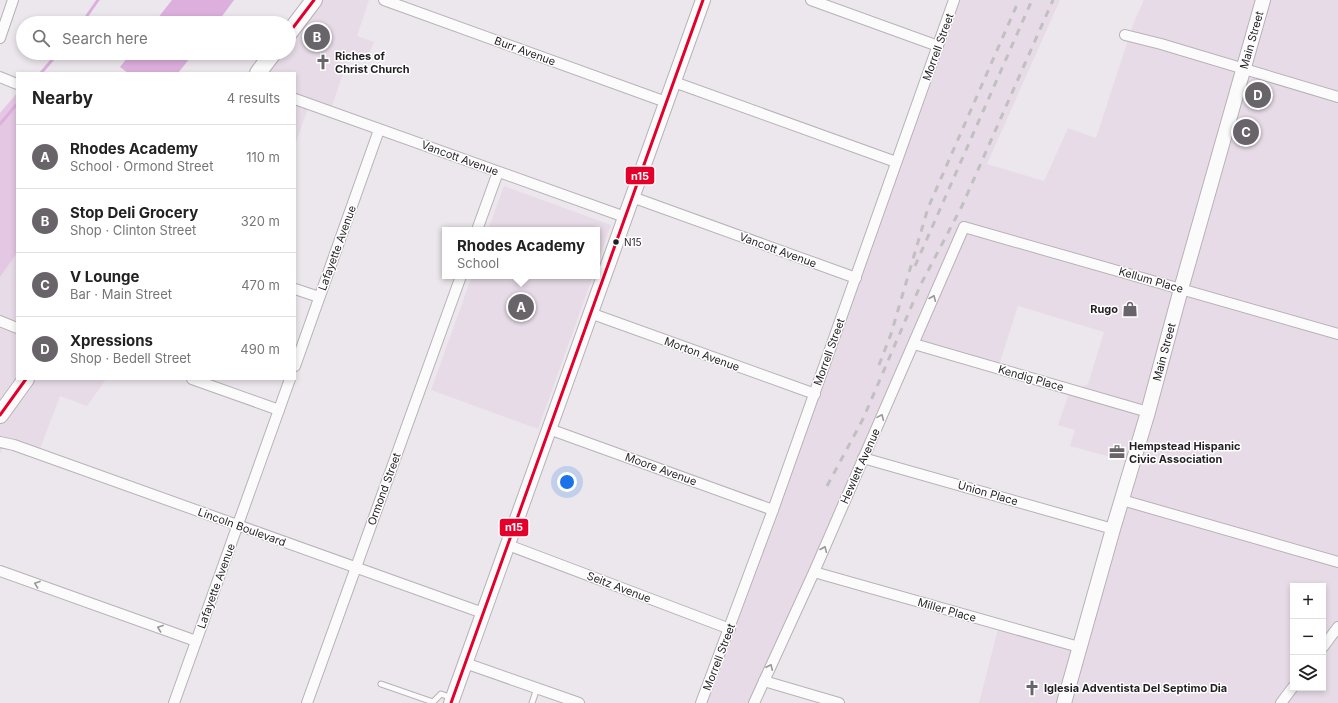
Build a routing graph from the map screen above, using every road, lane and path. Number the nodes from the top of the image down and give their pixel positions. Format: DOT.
graph roads {
  1 [pos="13,0"];
  2 [pos="314,0"];
  3 [pos="384,0"];
  4 [pos="703,0"];
  5 [pos="812,0"];
  6 [pos="954,0"];
  7 [pos="1263,0"];
  8 [pos="296,24"];
  9 [pos="1125,35"];
  10 [pos="0,38"];
  11 [pos="938,46"];
  12 [pos="268,60"];
  13 [pos="1244,69"];
  14 [pos="259,72"];
  15 [pos="0,77"];
  16 [pos="674,82"];
  17 [pos="16,84"];
  18 [pos="1338,97"];
  19 [pos="296,99"];
  20 [pos="666,102"];
  21 [pos="379,130"];
  22 [pos="896,162"];
  23 [pos="498,172"];
  24 [pos="632,197"];
  25 [pos="625,217"];
  26 [pos="478,227"];
  27 [pos="964,227"];
  28 [pos="856,278"];
  29 [pos="460,279"];
  30 [pos="296,289"];
  31 [pos="1181,289"];
  32 [pos="319,297"];
  33 [pos="590,313"];
  34 [pos="0,321"];
  35 [pos="16,328"];
  36 [pos="1338,334"];
  37 [pos="914,344"];
  38 [pos="296,363"];
  39 [pos="25,380"];
  40 [pos="195,380"];
  41 [pos="290,380"];
  42 [pos="814,394"];
  43 [pos="279,410"];
  44 [pos="1148,412"];
  45 [pos="0,415"];
  46 [pos="549,429"];
  47 [pos="0,442"];
  48 [pos="863,458"];
  49 [pos="1122,500"];
  50 [pos="774,510"];
  51 [pos="238,526"];
  52 [pos="1113,529"];
  53 [pos="508,545"];
  54 [pos="1338,562"];
  55 [pos="355,568"];
  56 [pos="0,571"];
  57 [pos="814,572"];
  58 [pos="483,614"];
  59 [pos="1338,627"];
  60 [pos="730,628"];
  61 [pos="196,641"];
  62 [pos="1326,643"];
  63 [pos="1080,647"];
  64 [pos="465,663"];
  65 [pos="764,681"];
  66 [pos="381,684"];
  67 [pos="537,688"];
  68 [pos="1290,691"];
  69 [pos="452,701"];
  70 [pos="174,703"];
  71 [pos="307,703"];
  72 [pos="433,703"];
  73 [pos="532,703"];
  74 [pos="579,703"];
  75 [pos="702,703"];
  76 [pos="754,703"];
  77 [pos="839,703"];
  78 [pos="1064,703"];
  79 [pos="1281,703"];
  1 -- 10 [label="street"];
  2 -- 8 [label="main road"];
  3 -- 20 [label="street, Burr Avenue"];
  4 -- 16 [label="main road"];
  5 -- 11 [label="street"];
  6 -- 11 [label="street, Morrell Street"];
  7 -- 13 [label="main road, Main Street"];
  9 -- 13 [label="street"];
  11 -- 22 [label="street, Morrell Street"];
  12 -- 14 [label="main road"];
  13 -- 18 [label="street"];
  13 -- 31 [label="main road, Main Street"];
  15 -- 17 [label="street"];
  16 -- 20 [label="main road"];
  16 -- 22 [label="street"];
  19 -- 21 [label="street, Vancott Avenue"];
  20 -- 24 [label="main road"];
  21 -- 23 [label="street, Vancott Avenue"];
  21 -- 32 [label="street, Lafayette Avenue"];
  22 -- 28 [label="street, Morrell Street"];
  23 -- 25 [label="street, Vancott Avenue"];
  23 -- 26 [label="street"];
  24 -- 25 [label="main road"];
  24 -- 28 [label="street, Vancott Avenue"];
  25 -- 33 [label="main road"];
  27 -- 31 [label="street, Kellum Place"];
  37 -- 27 [label="street, Hewlett Avenue, one-way"];
  28 -- 42 [label="street, Morrell Street"];
  29 -- 55 [label="street, Ormond Street"];
  30 -- 32 [label="street"];
  31 -- 36 [label="street, Kellum Place"];
  31 -- 44 [label="main road, Main Street"];
  32 -- 38 [label="street, Lafayette Avenue"];
  33 -- 42 [label="street, Morton Avenue"];
  33 -- 46 [label="main road"];
  34 -- 35 [label="street"];
  37 -- 44 [label="street, Kendig Place"];
  48 -- 37 [label="street, Hewlett Avenue, one-way"];
  39 -- 45 [label="main road"];
  40 -- 43 [label="street"];
  41 -- 43 [label="street, Lafayette Avenue"];
  42 -- 50 [label="street, Morrell Street"];
  43 -- 51 [label="street, Lafayette Avenue"];
  44 -- 49 [label="main road, Main Street"];
  46 -- 50 [label="street, Moore Avenue"];
  46 -- 53 [label="main road"];
  47 -- 51 [label="street, Lincoln Boulevard"];
  48 -- 52 [label="street, Union Place"];
  57 -- 48 [label="street, Hewlett Avenue, one-way"];
  49 -- 52 [label="main road, Main Street"];
  49 -- 54 [label="street"];
  50 -- 60 [label="street, Morrell Street"];
  51 -- 55 [label="street, Lincoln Boulevard"];
  51 -- 61 [label="street, Lafayette Avenue"];
  52 -- 63 [label="main road, Main Street"];
  53 -- 58 [label="main road"];
  53 -- 60 [label="street, Seitz Avenue"];
  55 -- 58 [label="street, Lincoln Boulevard"];
  55 -- 71 [label="street, Ormond Street"];
  61 -- 56 [label="street, one-way"];
  57 -- 63 [label="street, Miller Place"];
  65 -- 57 [label="street, Hewlett Avenue, one-way"];
  58 -- 64 [label="main road"];
  59 -- 62 [label="street"];
  60 -- 75 [label="street, Morrell Street"];
  61 -- 70 [label="street, Lafayette Avenue"];
  63 -- 78 [label="main road, Main Street"];
  64 -- 67 [label="street"];
  64 -- 69 [label="main road"];
  65 -- 76 [label="street, Hewlett Avenue"];
  65 -- 77 [label="street"];
  66 -- 72 [label="lane"];
  67 -- 73 [label="lane"];
  67 -- 74 [label="street"];
  68 -- 79 [label="street"];
  69 -- 72 [label="lane"];
}
